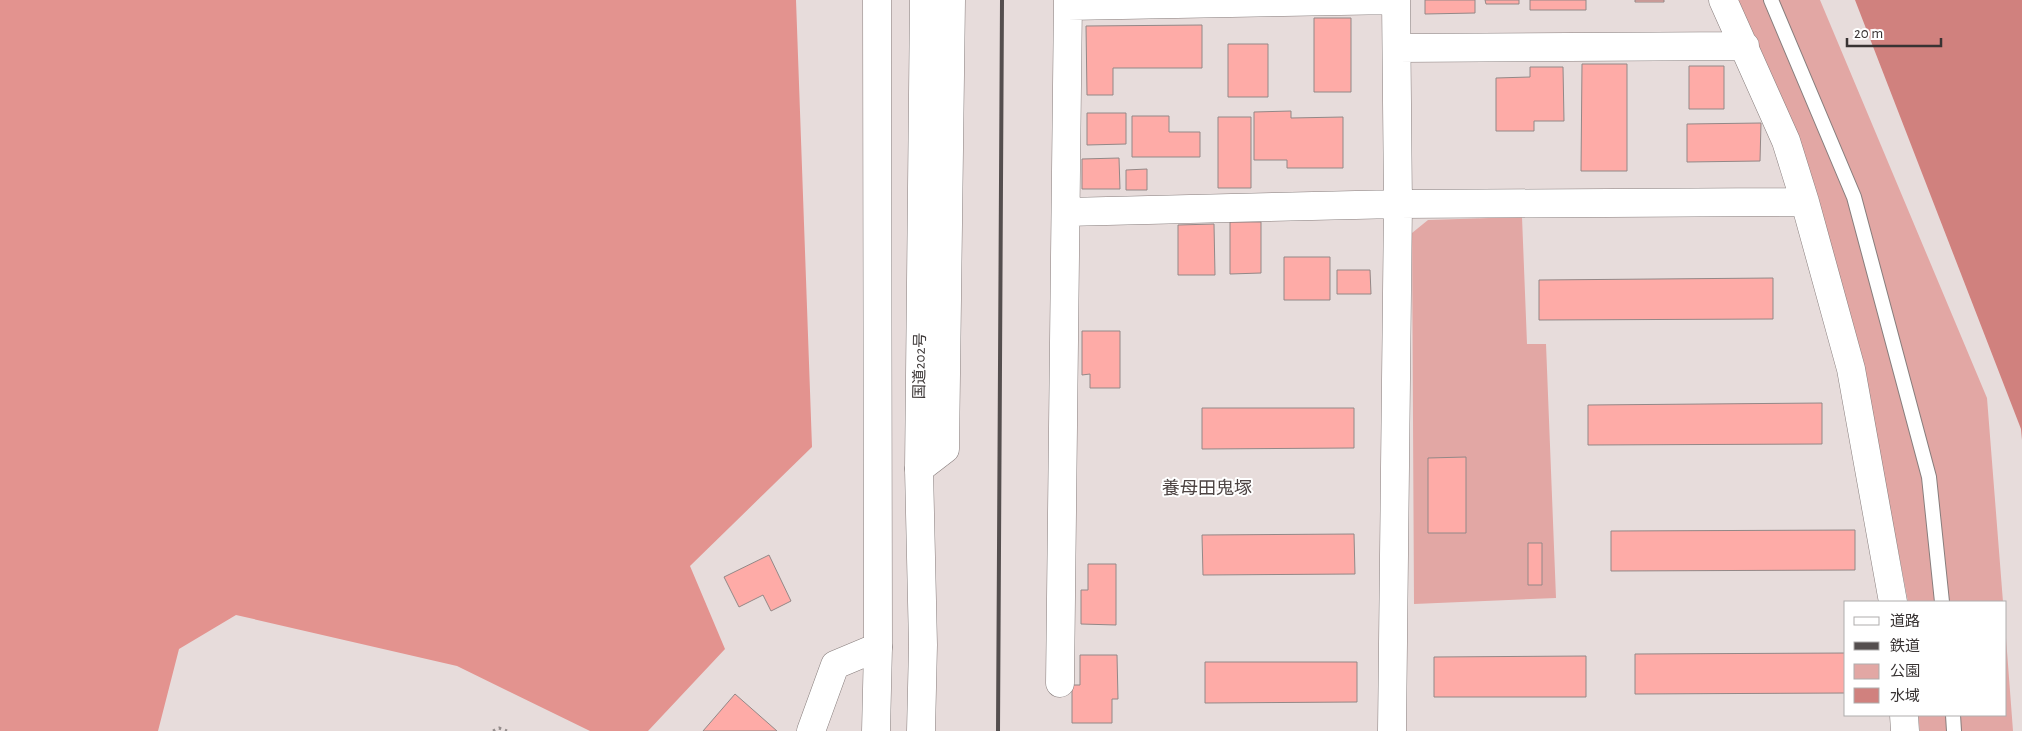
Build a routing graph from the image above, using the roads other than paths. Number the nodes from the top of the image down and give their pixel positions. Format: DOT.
graph roads {
  1 [pos="876,0"];
  2 [pos="924,0"];
  3 [pos="951,0"];
  4 [pos="1396,0"];
  5 [pos="1723,0"];
  6 [pos="1771,0"];
  7 [pos="1068,3"];
  8 [pos="1745,46"];
  9 [pos="1397,48"];
  10 [pos="1805,202"];
  11 [pos="1398,204"];
  12 [pos="1066,212"];
  13 [pos="919,469"];
  14 [pos="1893,601"];
  15 [pos="1942,601"];
  16 [pos="878,647"];
  17 [pos="1060,683"];
  18 [pos="1904,716"];
  19 [pos="1953,716"];
  20 [pos="811,731"];
  21 [pos="876,731"];
  22 [pos="921,731"];
  23 [pos="1392,731"];
  24 [pos="1906,731"];
  25 [pos="1954,731"];
  1 -- 16 [label="main road"];
  2 -- 13 [label="main road, 国道202号"];
  3 -- 13 [label="main road"];
  4 -- 7 [label="main road"];
  4 -- 9 [label="main road"];
  5 -- 8 [label="main road"];
  6 -- 15 [label="lane"];
  7 -- 12 [label="main road"];
  8 -- 9 [label="main road"];
  8 -- 10 [label="main road"];
  9 -- 11 [label="main road"];
  10 -- 11 [label="main road"];
  10 -- 14 [label="main road"];
  11 -- 12 [label="main road"];
  11 -- 23 [label="main road"];
  12 -- 17 [label="main road"];
  13 -- 22 [label="main road, 国道202号"];
  16 -- 20 [label="main road"];
  16 -- 21 [label="main road"];
  18 -- 24 [label="main road"];
  19 -- 25 [label="lane"];
}
